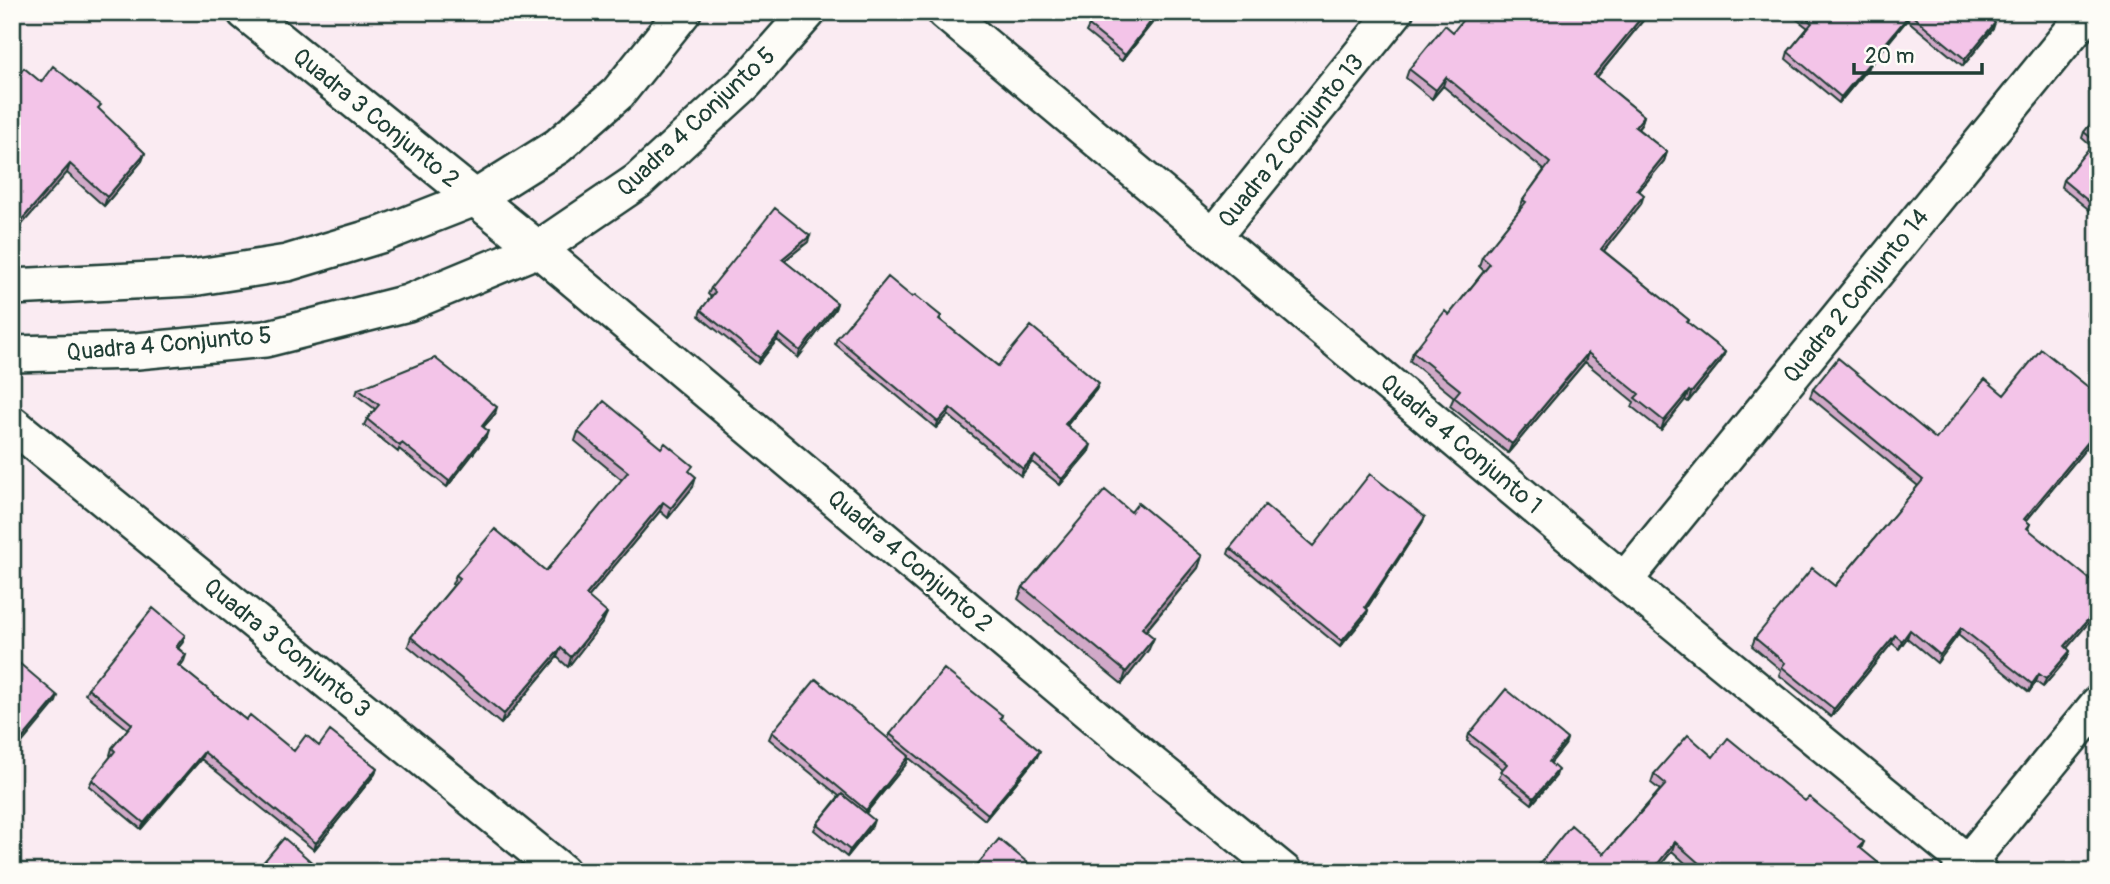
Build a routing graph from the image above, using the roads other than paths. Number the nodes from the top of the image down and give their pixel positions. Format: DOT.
graph roads {
  1 [pos="245,12"];
  2 [pos="683,12"];
  3 [pos="808,12"];
  4 [pos="945,12"];
  5 [pos="1395,12"];
  6 [pos="2088,12"];
  7 [pos="475,198"];
  8 [pos="1213,237"];
  9 [pos="538,248"];
  10 [pos="12,287"];
  11 [pos="12,355"];
  12 [pos="12,424"];
  13 [pos="1624,580"];
  14 [pos="2098,704"];
  15 [pos="1969,869"];
  16 [pos="562,872"];
  17 [pos="1284,872"];
  1 -- 7 [label="street, Quadra 3 Conjunto 2"];
  2 -- 7 [label="street"];
  3 -- 9 [label="street, Quadra 4 Conjunto 5"];
  4 -- 8 [label="street, Quadra 4 Conjunto 1"];
  5 -- 8 [label="street, Quadra 2 Conjunto 13"];
  6 -- 13 [label="street, Quadra 2 Conjunto 14"];
  7 -- 9 [label="street, Quadra 3 Conjunto 2"];
  7 -- 10 [label="street"];
  8 -- 13 [label="street, Quadra 4 Conjunto 1"];
  9 -- 11 [label="street, Quadra 4 Conjunto 5"];
  9 -- 17 [label="street, Quadra 4 Conjunto 2"];
  12 -- 16 [label="street, Quadra 3 Conjunto 3"];
  13 -- 15 [label="street, Quadra 4 Conjunto 1"];
  14 -- 15 [label="street"];
}
